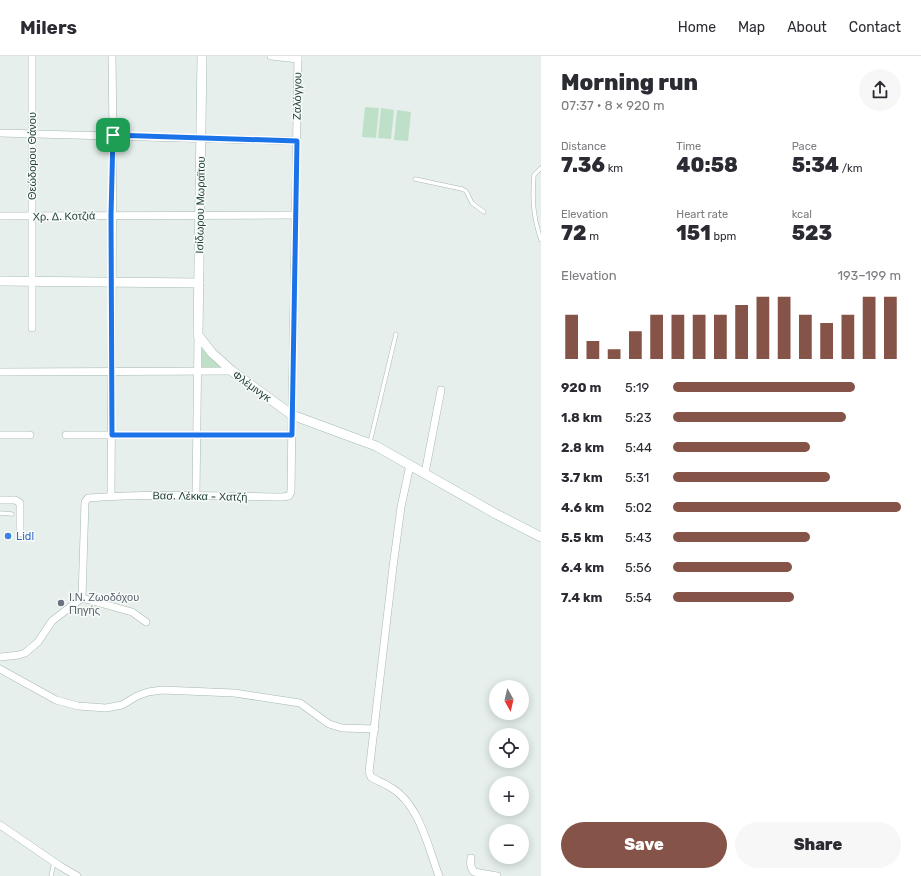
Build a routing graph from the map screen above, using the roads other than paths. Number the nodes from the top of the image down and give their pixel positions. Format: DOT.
graph roads {
  1 [pos="32,56"];
  2 [pos="112,56"];
  3 [pos="202,56"];
  4 [pos="272,56"];
  5 [pos="298,58"];
  6 [pos="0,133"];
  7 [pos="31,133"];
  8 [pos="113,135"];
  9 [pos="201,138"];
  10 [pos="297,141"];
  11 [pos="541,168"];
  12 [pos="415,179"];
  13 [pos="484,212"];
  14 [pos="111,215"];
  15 [pos="201,215"];
  16 [pos="296,215"];
  17 [pos="0,216"];
  18 [pos="32,216"];
  19 [pos="541,240"];
  20 [pos="0,281"];
  21 [pos="32,281"];
  22 [pos="112,282"];
  23 [pos="199,283"];
  24 [pos="32,328"];
  25 [pos="396,334"];
  26 [pos="198,336"];
  27 [pos="232,371"];
  28 [pos="0,372"];
  29 [pos="112,372"];
  30 [pos="198,372"];
  31 [pos="441,390"];
  32 [pos="292,415"];
  33 [pos="0,435"];
  34 [pos="30,435"];
  35 [pos="66,435"];
  36 [pos="112,435"];
  37 [pos="198,435"];
  38 [pos="292,435"];
  39 [pos="370,443"];
  40 [pos="410,465"];
  41 [pos="425,473"];
  42 [pos="196,495"];
  43 [pos="111,496"];
  44 [pos="289,496"];
  45 [pos="0,500"];
  46 [pos="0,513"];
  47 [pos="12,514"];
  48 [pos="20,533"];
  49 [pos="541,537"];
  50 [pos="82,598"];
  51 [pos="146,622"];
  52 [pos="0,657"];
  53 [pos="0,669"];
  54 [pos="375,729"];
  55 [pos="0,825"];
  56 [pos="471,858"];
  57 [pos="54,862"];
  58 [pos="51,876"];
  59 [pos="77,876"];
  60 [pos="439,876"];
  61 [pos="497,876"];
  1 -- 7 [label="street, Θεώδορου Θάνου"];
  2 -- 8 [label="street"];
  3 -- 9 [label="street, Ισίδωρου Μωραϊτου"];
  4 -- 5 [label="street"];
  5 -- 10 [label="street, Ζαλόγγου"];
  6 -- 7 [label="street"];
  7 -- 8 [label="street"];
  7 -- 18 [label="street, Θεώδορου Θάνου"];
  8 -- 9 [label="street"];
  8 -- 14 [label="street"];
  9 -- 10 [label="street"];
  9 -- 15 [label="street, Ισίδωρου Μωραϊτου"];
  10 -- 16 [label="street, Ζαλόγγου"];
  11 -- 19 [label="lane"];
  12 -- 13 [label="lane"];
  14 -- 15 [label="street, Χρ. Δ. Κοτζιά"];
  14 -- 18 [label="street, Χρ. Δ. Κοτζιά"];
  14 -- 22 [label="street"];
  15 -- 16 [label="street, Χρ. Δ. Κοτζιά"];
  15 -- 23 [label="street, Ισίδωρου Μωραϊτου"];
  16 -- 32 [label="street, Ζαλόγγου"];
  17 -- 18 [label="street, Χρ. Δ. Κοτζιά"];
  18 -- 21 [label="street, Θεώδορου Θάνου"];
  20 -- 21 [label="street"];
  21 -- 22 [label="street"];
  21 -- 24 [label="street, Θεώδορου Θάνου"];
  22 -- 23 [label="street"];
  22 -- 29 [label="street"];
  23 -- 26 [label="street"];
  25 -- 39 [label="lane"];
  26 -- 27 [label="street, Φλέμινγκ"];
  26 -- 30 [label="street"];
  27 -- 30 [label="street"];
  27 -- 32 [label="street, Φλέμινγκ"];
  28 -- 29 [label="street"];
  29 -- 30 [label="street"];
  29 -- 36 [label="street"];
  30 -- 37 [label="street"];
  31 -- 41 [label="street"];
  32 -- 38 [label="street, Ζαλόγγου"];
  32 -- 39 [label="street, Φλέμινγκ"];
  33 -- 34 [label="street"];
  35 -- 36 [label="street"];
  36 -- 37 [label="street"];
  36 -- 43 [label="street"];
  37 -- 38 [label="street"];
  37 -- 42 [label="street"];
  38 -- 44 [label="street, Ζαλόγγου"];
  39 -- 40 [label="street, Φλέμινγκ"];
  40 -- 41 [label="street, Φλέμινγκ"];
  40 -- 54 [label="street"];
  41 -- 49 [label="street, Φλέμινγκ"];
  42 -- 43 [label="street, Βασ. Λέκκα - Χατζή"];
  42 -- 44 [label="street, Βασ. Λέκκα - Χατζή"];
  43 -- 50 [label="street, Βασ. Λέκκα - Χατζή"];
  45 -- 48 [label="street"];
  46 -- 47 [label="lane"];
  50 -- 51 [label="street"];
  50 -- 52 [label="street"];
  53 -- 54 [label="street"];
  54 -- 60 [label="street"];
  55 -- 57 [label="street"];
  56 -- 61 [label="street"];
  57 -- 58 [label="lane"];
  57 -- 59 [label="street"];
}
